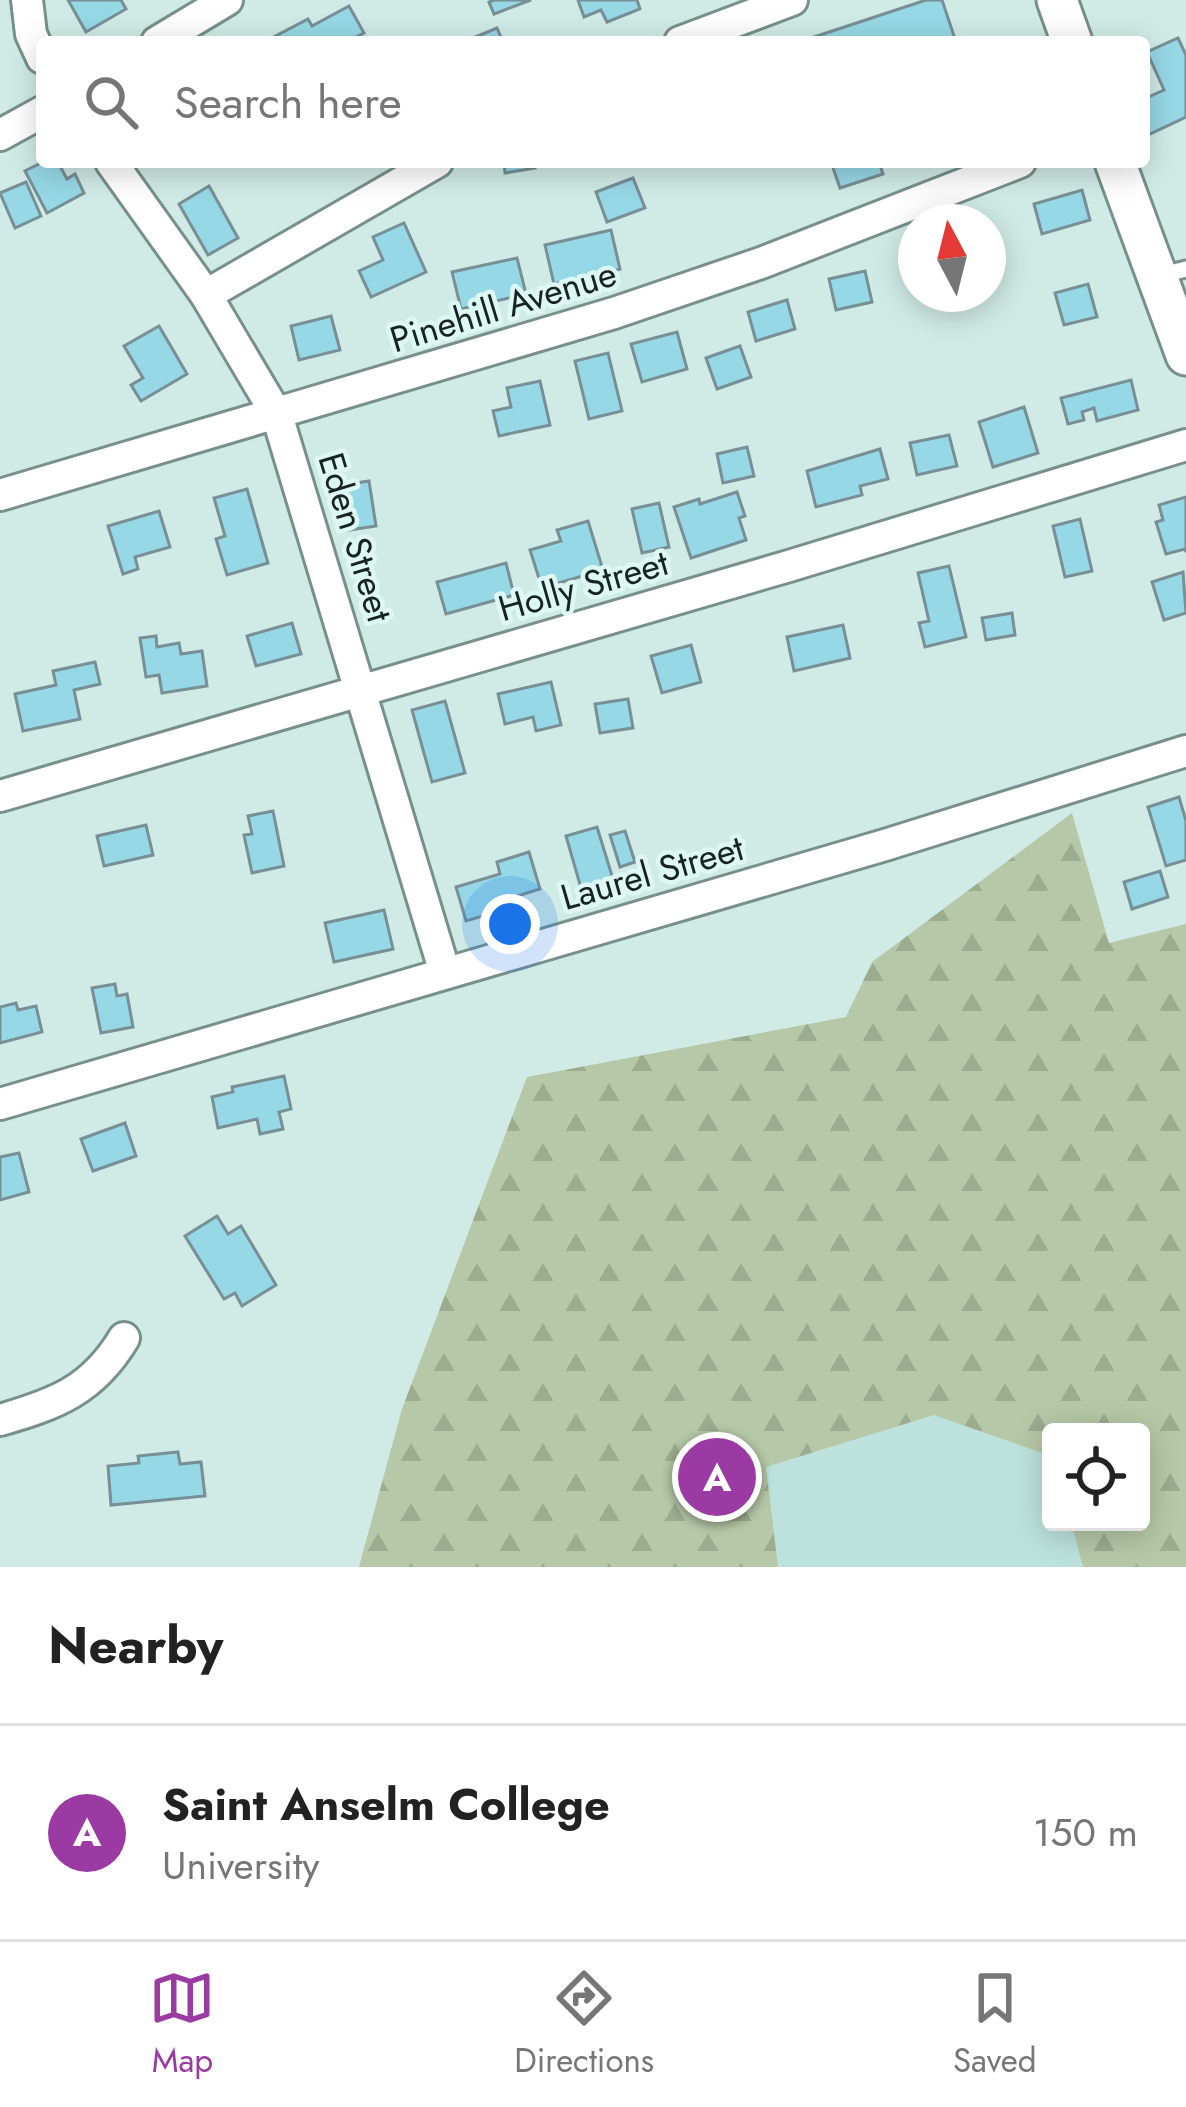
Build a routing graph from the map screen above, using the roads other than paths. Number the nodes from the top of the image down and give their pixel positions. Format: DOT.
graph roads {
  1 [pos="27,0"];
  2 [pos="227,0"];
  3 [pos="792,0"];
  4 [pos="1057,0"];
  5 [pos="167,36"];
  6 [pos="696,36"];
  7 [pos="1070,36"];
  8 [pos="36,45"];
  9 [pos="36,115"];
  10 [pos="0,135"];
  11 [pos="115,168"];
  12 [pos="427,168"];
  13 [pos="1005,168"];
  14 [pos="1118,168"];
  15 [pos="1170,272"];
  16 [pos="206,295"];
  17 [pos="1186,355"];
  18 [pos="277,415"];
  19 [pos="1186,445"];
  20 [pos="0,495"];
  21 [pos="362,689"];
  22 [pos="1186,751"];
  23 [pos="0,796"];
  24 [pos="445,973"];
  25 [pos="0,1104"];
  26 [pos="124,1339"];
  27 [pos="0,1420"];
  1 -- 8 [label="street"];
  2 -- 5 [label="street"];
  3 -- 6 [label="street"];
  4 -- 7 [label="street"];
  9 -- 10 [label="street"];
  11 -- 16 [label="street, Eden Street"];
  12 -- 16 [label="street"];
  13 -- 18 [label="street, Pinehill Avenue"];
  14 -- 15 [label="street"];
  15 -- 17 [label="street"];
  16 -- 18 [label="street, Eden Street"];
  18 -- 20 [label="street, Pinehill Avenue"];
  18 -- 21 [label="street, Eden Street"];
  19 -- 21 [label="street, Holly Street"];
  21 -- 23 [label="street, Holly Street"];
  21 -- 24 [label="street, Eden Street"];
  22 -- 24 [label="street, Laurel Street"];
  24 -- 25 [label="street, Laurel Street"];
  26 -- 27 [label="street"];
}
